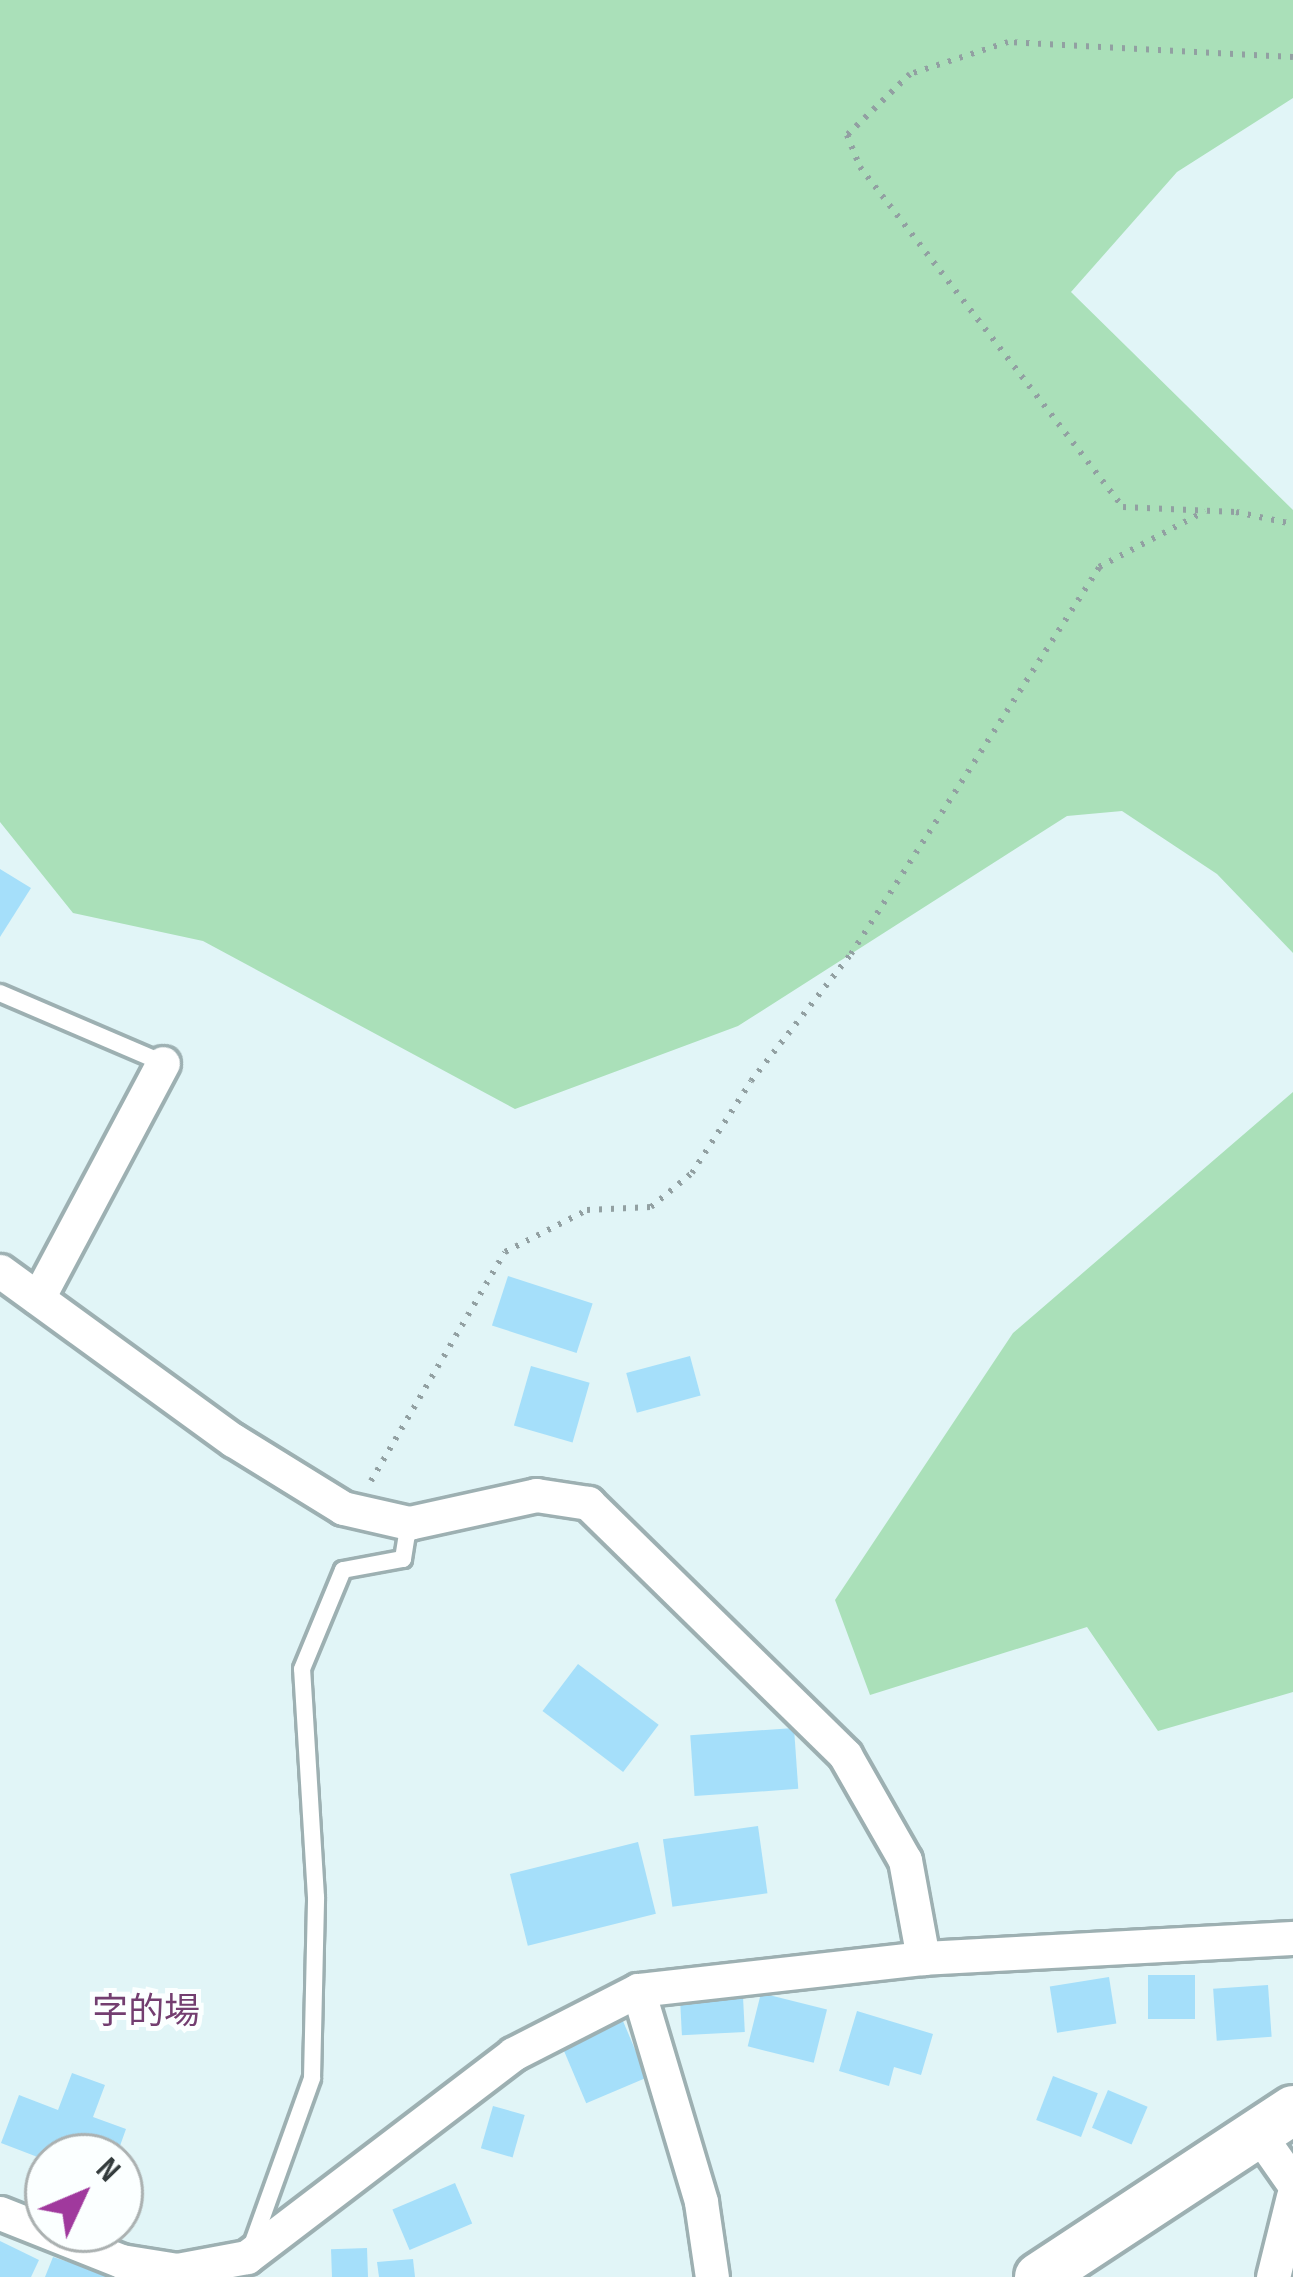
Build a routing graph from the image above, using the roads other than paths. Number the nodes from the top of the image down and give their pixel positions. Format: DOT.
graph roads {
  1 [pos="0,993"];
  2 [pos="163,1063"];
  3 [pos="0,1271"];
  4 [pos="38,1298"];
  5 [pos="409,1523"];
  6 [pos="1293,1938"];
  7 [pos="923,1958"];
  8 [pos="638,1990"];
  9 [pos="1275,2122"];
  10 [pos="1293,2183"];
  11 [pos="1293,2196"];
  12 [pos="0,2213"];
  13 [pos="247,2257"];
  14 [pos="712,2277"];
  15 [pos="1039,2277"];
  16 [pos="1273,2277"];
  1 -- 2 [label="lane"];
  2 -- 4 [label="street"];
  3 -- 4 [label="street"];
  4 -- 5 [label="street"];
  5 -- 7 [label="street"];
  5 -- 13 [label="lane"];
  6 -- 7 [label="street"];
  7 -- 8 [label="street"];
  8 -- 13 [label="street"];
  8 -- 14 [label="street"];
  9 -- 10 [label="street"];
  9 -- 15 [label="main road"];
  11 -- 16 [label="street"];
  12 -- 13 [label="street"];
}
